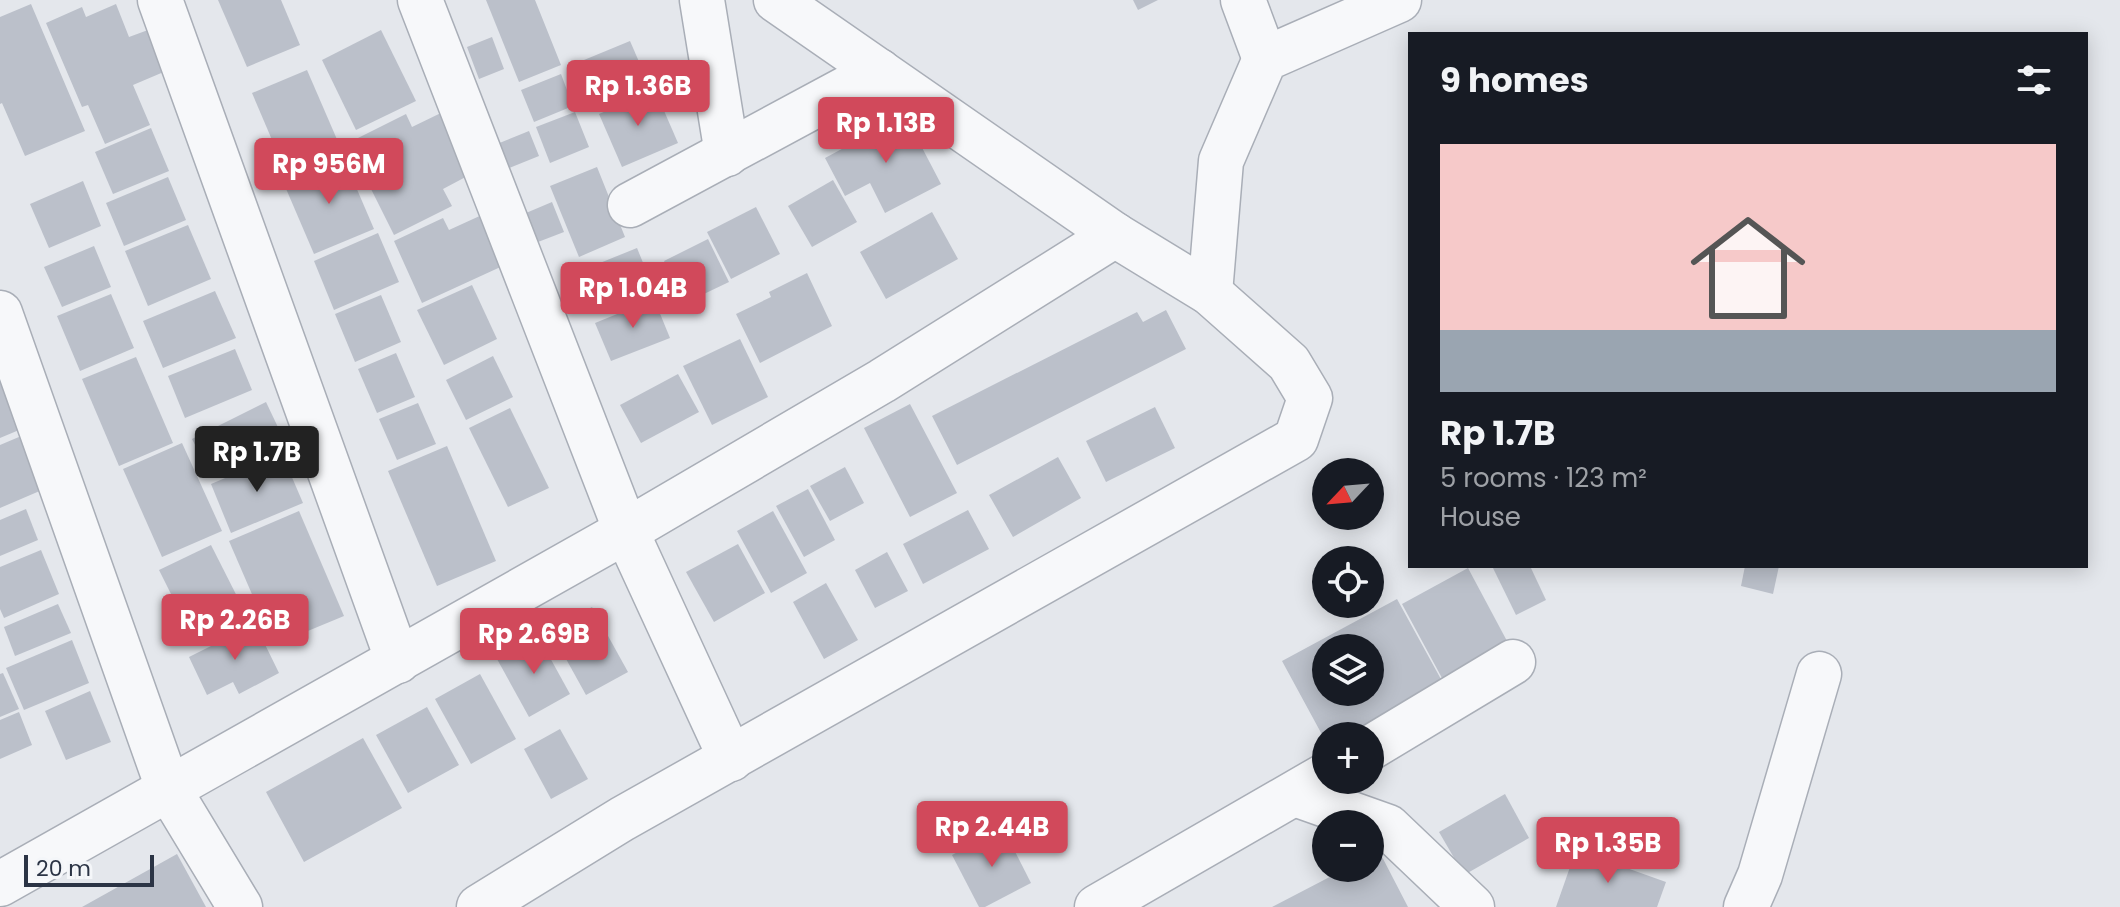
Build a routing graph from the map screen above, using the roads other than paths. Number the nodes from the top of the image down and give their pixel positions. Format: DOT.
graph roads {
  1 [pos="160,0"];
  2 [pos="420,0"];
  3 [pos="702,0"];
  4 [pos="776,0"];
  5 [pos="1243,0"];
  6 [pos="1399,0"];
  7 [pos="1265,59"];
  8 [pos="879,71"];
  9 [pos="727,154"];
  10 [pos="630,205"];
  11 [pos="1115,235"];
  12 [pos="1210,293"];
  13 [pos="0,313"];
  14 [pos="626,531"];
  15 [pos="398,661"];
  16 [pos="1513,662"];
  17 [pos="1819,674"];
  18 [pos="1384,740"];
  19 [pos="731,759"];
  20 [pos="1310,785"];
  21 [pos="168,788"];
  22 [pos="0,884"];
  23 [pos="240,907"];
  24 [pos="479,907"];
  25 [pos="1097,907"];
  26 [pos="1472,907"];
  27 [pos="1746,907"];
  1 -- 15 [label="street"];
  2 -- 14 [label="street"];
  3 -- 9 [label="street"];
  4 -- 8 [label="street"];
  5 -- 7 [label="street"];
  6 -- 7 [label="street"];
  7 -- 12 [label="street"];
  8 -- 9 [label="street"];
  8 -- 11 [label="street"];
  9 -- 10 [label="street"];
  11 -- 12 [label="street"];
  11 -- 14 [label="street"];
  12 -- 19 [label="street"];
  13 -- 21 [label="street"];
  14 -- 15 [label="street"];
  14 -- 19 [label="street"];
  15 -- 21 [label="street"];
  16 -- 18 [label="street"];
  17 -- 27 [label="street"];
  19 -- 24 [label="street"];
  20 -- 25 [label="street"];
  20 -- 26 [label="street"];
  21 -- 22 [label="street"];
  21 -- 23 [label="street"];
}
